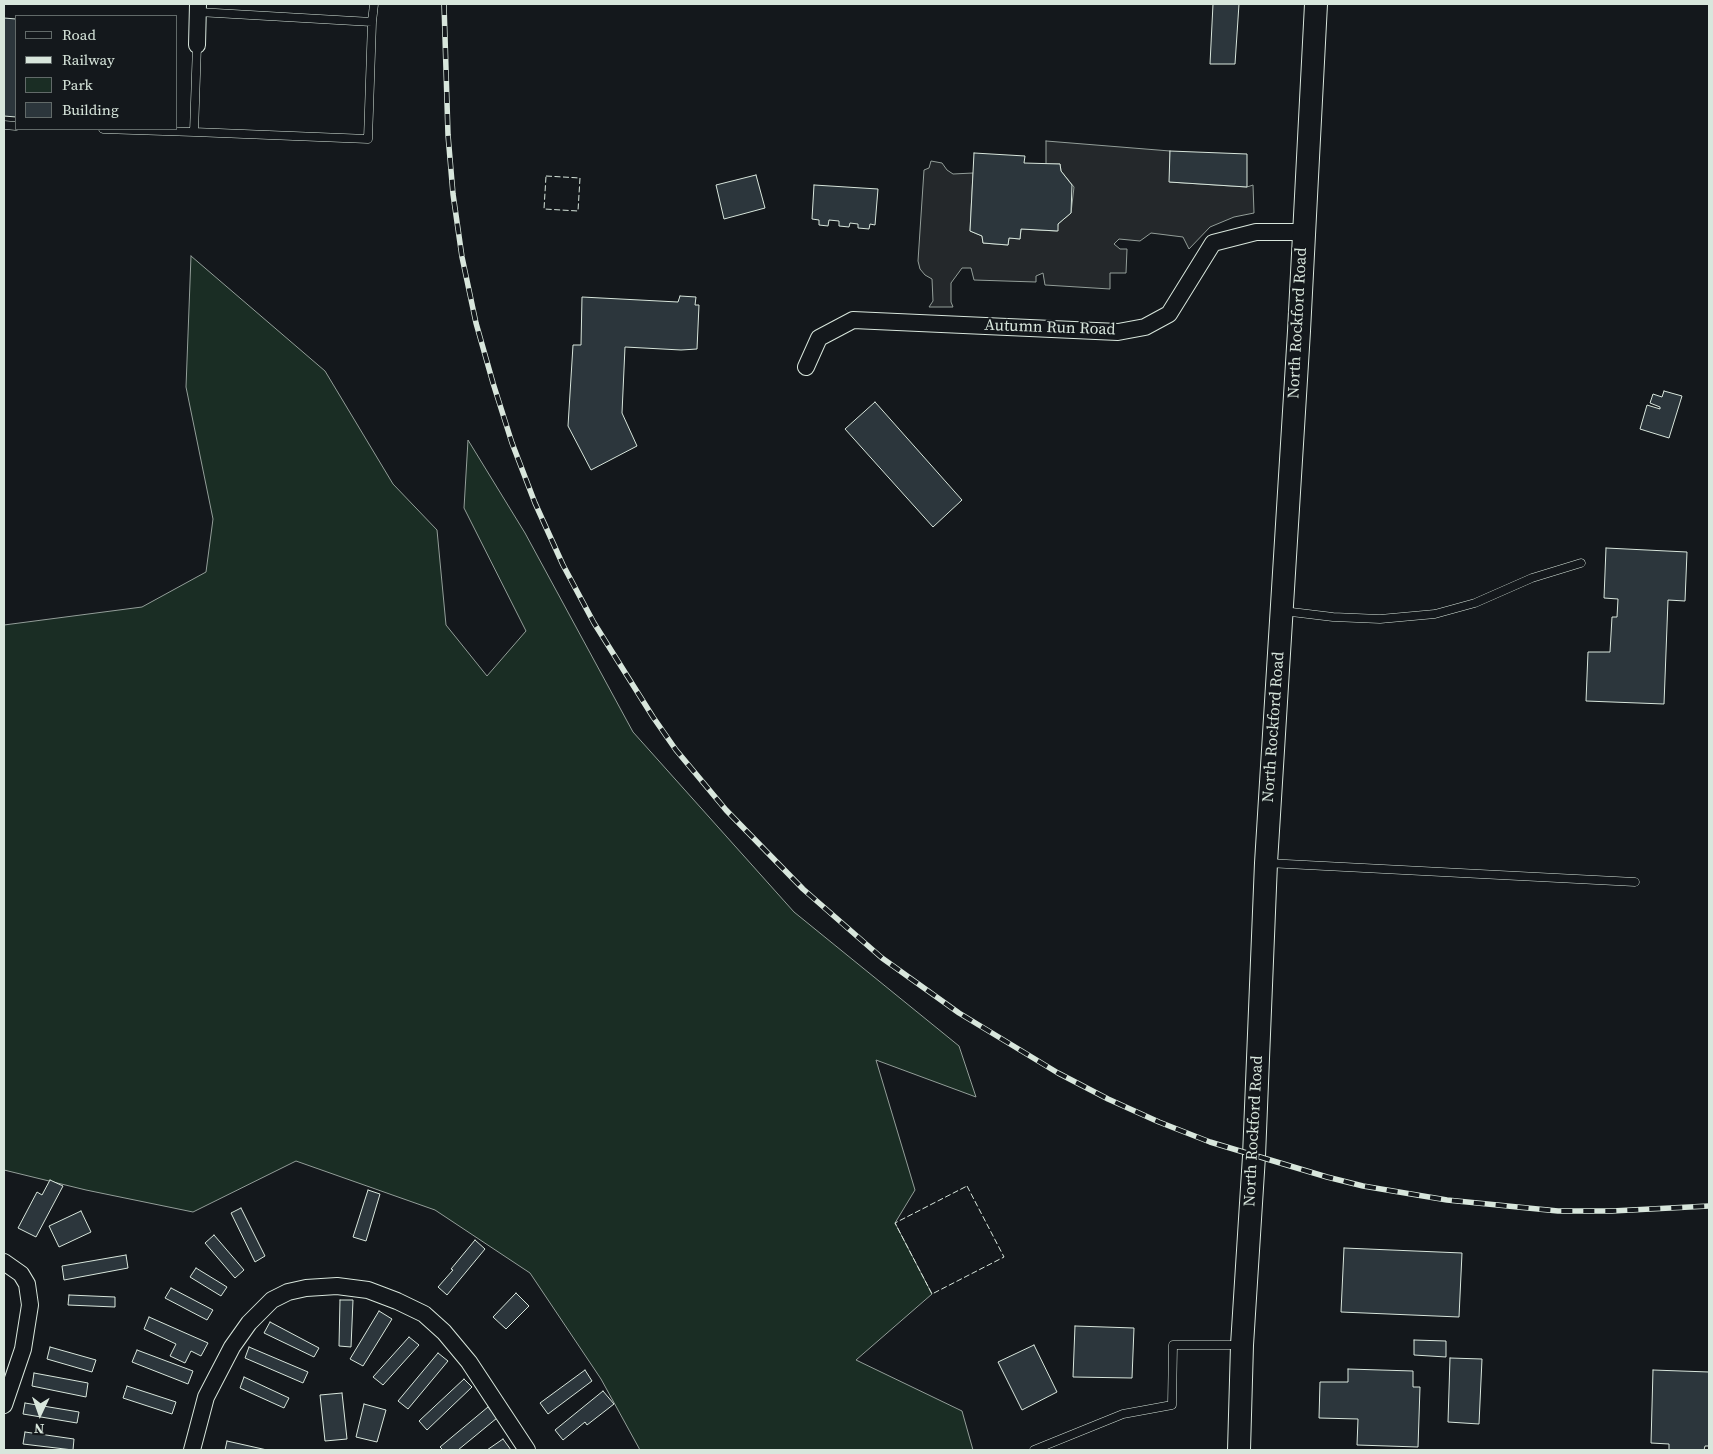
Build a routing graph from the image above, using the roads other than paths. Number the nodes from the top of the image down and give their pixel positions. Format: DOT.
graph roads {
  1 [pos="374,4"];
  2 [pos="1316,4"];
  3 [pos="198,8"];
  4 [pos="372,22"];
  5 [pos="197,45"];
  6 [pos="133,130"];
  7 [pos="194,132"];
  8 [pos="1303,232"];
  9 [pos="806,368"];
  10 [pos="1581,564"];
  11 [pos="1281,611"];
  12 [pos="1266,863"];
  13 [pos="1635,882"];
  14 [pos="4,1262"];
  15 [pos="1242,1345"];
  16 [pos="4,1406"];
  17 [pos="192,1450"];
  18 [pos="527,1450"];
  19 [pos="1034,1450"];
  20 [pos="1239,1450"];
  1 -- 4 [label="lane"];
  2 -- 8 [label="street, North Rockford Road"];
  3 -- 4 [label="lane"];
  3 -- 5 [label="street"];
  4 -- 7 [label="lane"];
  5 -- 7 [label="lane"];
  6 -- 7 [label="lane"];
  8 -- 9 [label="street, Autumn Run Road"];
  8 -- 11 [label="street, North Rockford Road"];
  10 -- 11 [label="lane"];
  11 -- 12 [label="street, North Rockford Road"];
  12 -- 13 [label="lane"];
  12 -- 15 [label="street, North Rockford Road"];
  14 -- 16 [label="street"];
  15 -- 19 [label="lane"];
  15 -- 20 [label="street, North Rockford Road"];
  17 -- 18 [label="street"];
}
